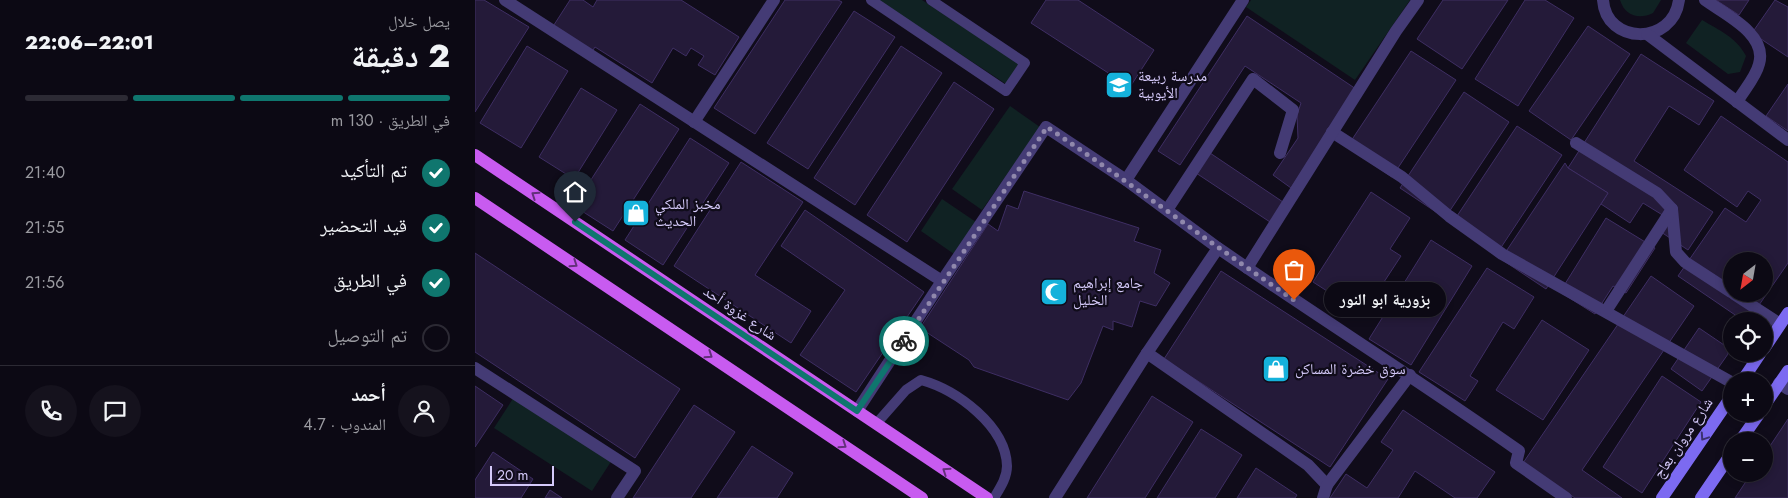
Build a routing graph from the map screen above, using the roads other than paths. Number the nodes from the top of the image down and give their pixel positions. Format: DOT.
graph roads {
  1 [pos="505,0"];
  2 [pos="774,0"];
  3 [pos="871,0"];
  4 [pos="931,0"];
  5 [pos="1243,0"];
  6 [pos="1417,0"];
  7 [pos="1603,0"];
  8 [pos="1679,0"];
  9 [pos="1705,0"];
  10 [pos="1647,34"];
  11 [pos="1737,102"];
  12 [pos="694,122"];
  13 [pos="1332,132"];
  14 [pos="1788,140"];
  15 [pos="1576,144"];
  16 [pos="1280,154"];
  17 [pos="475,155"];
  18 [pos="1126,180"];
  19 [pos="476,201"];
  20 [pos="1167,210"];
  21 [pos="1672,210"];
  22 [pos="1218,248"];
  23 [pos="1247,268"];
  24 [pos="942,281"];
  25 [pos="1723,287"];
  26 [pos="1747,302"];
  27 [pos="1606,311"];
  28 [pos="1788,313"];
  29 [pos="1780,324"];
  30 [pos="1773,335"];
  31 [pos="1147,353"];
  32 [pos="475,368"];
  33 [pos="1788,371"];
  34 [pos="1411,375"];
  35 [pos="1723,377"];
  36 [pos="1784,386"];
  37 [pos="1773,397"];
  38 [pos="1723,409"];
  39 [pos="857,411"];
  40 [pos="876,424"];
  41 [pos="1723,466"];
  42 [pos="1327,485"];
  43 [pos="617,498"];
  44 [pos="922,498"];
  45 [pos="987,498"];
  46 [pos="994,498"];
  47 [pos="1055,498"];
  48 [pos="1323,498"];
  49 [pos="1566,498"];
  50 [pos="1662,498"];
  51 [pos="1701,498"];
  1 -- 12 [label="street"];
  2 -- 12 [label="street"];
  3 -- 4 [label="lane"];
  5 -- 18 [label="street"];
  6 -- 13 [label="street"];
  7 -- 10 [label="street"];
  8 -- 10 [label="street"];
  9 -- 11 [label="street"];
  10 -- 11 [label="street"];
  11 -- 14 [label="street"];
  12 -- 24 [label="street"];
  13 -- 23 [label="street"];
  13 -- 27 [label="street"];
  15 -- 21 [label="street"];
  16 -- 20 [label="street"];
  39 -- 17 [label="main road, شارع غزوة أحد, one-way"];
  18 -- 20 [label="street"];
  18 -- 24 [label="street"];
  19 -- 44 [label="main road, one-way"];
  20 -- 22 [label="street"];
  21 -- 25 [label="street"];
  21 -- 27 [label="street"];
  22 -- 23 [label="street"];
  22 -- 31 [label="street"];
  23 -- 34 [label="street"];
  24 -- 39 [label="street"];
  26 -- 29 [label="street"];
  27 -- 35 [label="street"];
  28 -- 29 [label="main road"];
  29 -- 30 [label="main road"];
  31 -- 42 [label="street"];
  31 -- 47 [label="street"];
  32 -- 43 [label="street"];
  33 -- 36 [label="main road"];
  34 -- 42 [label="street"];
  34 -- 49 [label="street"];
  36 -- 37 [label="main road"];
  38 -- 50 [label="main road, شارع مروان بعاج, one-way"];
  39 -- 40 [label="main road, شارع غزوة أحد"];
  45 -- 40 [label="main road, شارع غزوة أحد, one-way"];
  40 -- 46 [label="lane"];
  41 -- 51 [label="main road"];
  42 -- 48 [label="street"];
}
